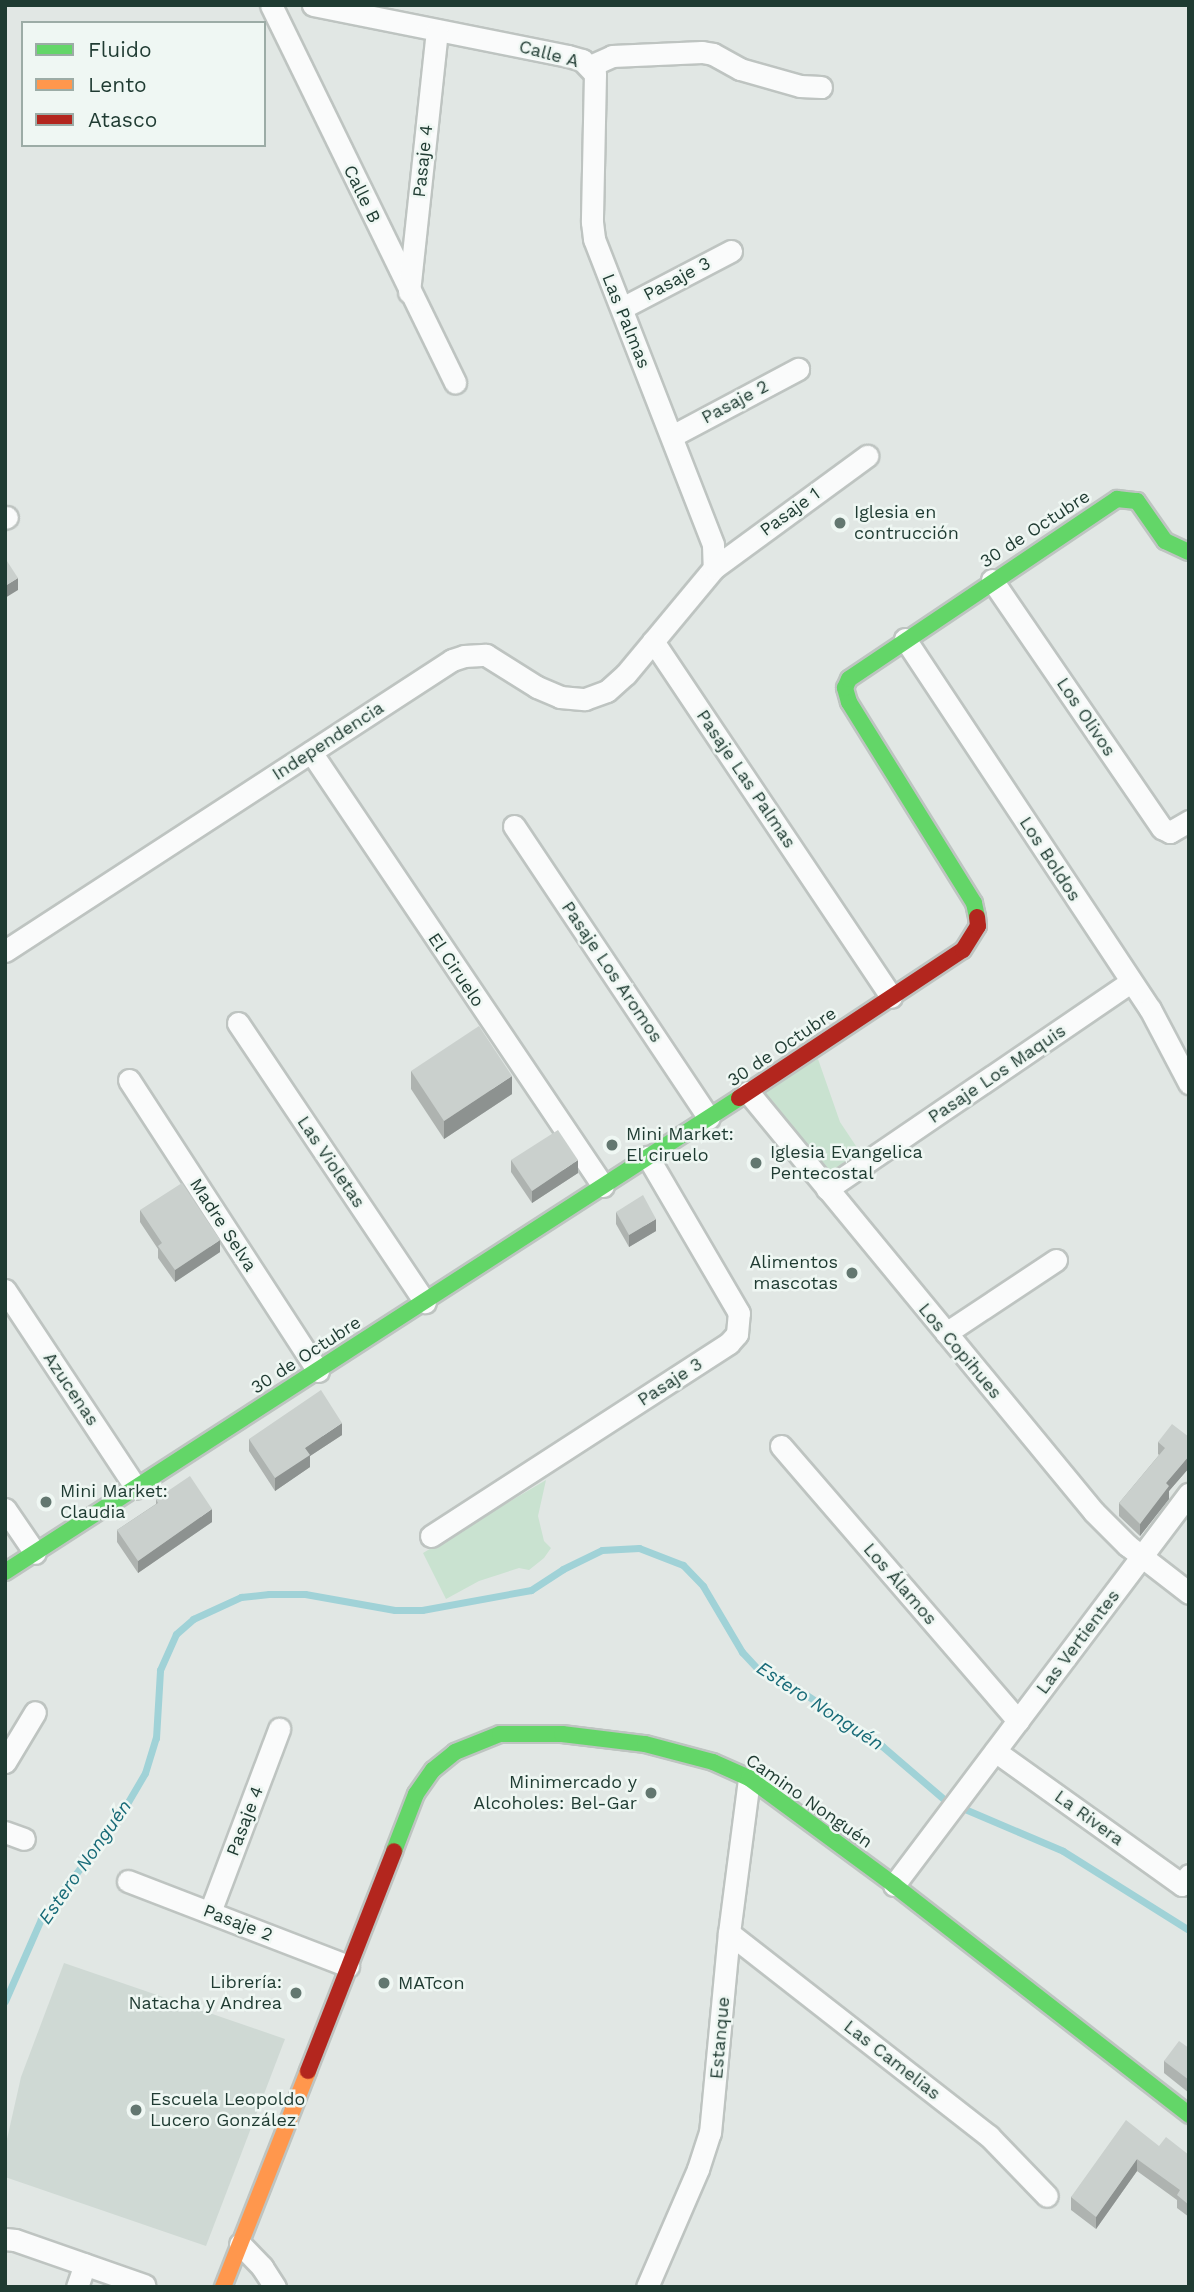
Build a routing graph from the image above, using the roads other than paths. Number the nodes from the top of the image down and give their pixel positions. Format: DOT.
graph roads {
  1 [pos="271,5"];
  2 [pos="313,5"];
  3 [pos="437,30"];
  4 [pos="590,66"];
  5 [pos="821,87"];
  6 [pos="731,251"];
  7 [pos="409,292"];
  8 [pos="622,308"];
  9 [pos="798,369"];
  10 [pos="455,382"];
  11 [pos="671,436"];
  12 [pos="867,456"];
  13 [pos="1189,552"];
  14 [pos="714,568"];
  15 [pos="992,580"];
  16 [pos="905,639"];
  17 [pos="653,641"];
  18 [pos="311,752"];
  19 [pos="1189,821"];
  20 [pos="514,826"];
  21 [pos="5,951"];
  22 [pos="1131,982"];
  23 [pos="891,998"];
  24 [pos="238,1023"];
  25 [pos="129,1080"];
  26 [pos="1189,1083"];
  27 [pos="748,1093"];
  28 [pos="709,1118"];
  29 [pos="648,1157"];
  30 [pos="603,1186"];
  31 [pos="827,1189"];
  32 [pos="1056,1260"];
  33 [pos="5,1290"];
  34 [pos="425,1301"];
  35 [pos="946,1333"];
  36 [pos="318,1371"];
  37 [pos="781,1447"];
  38 [pos="136,1488"];
  39 [pos="1189,1494"];
  40 [pos="5,1509"];
  41 [pos="431,1536"];
  42 [pos="35,1553"];
  43 [pos="1142,1557"];
  44 [pos="5,1572"];
  45 [pos="1189,1592"];
  46 [pos="35,1712"];
  47 [pos="1018,1721"];
  48 [pos="279,1729"];
  49 [pos="995,1751"];
  50 [pos="5,1762"];
  51 [pos="750,1778"];
  52 [pos="1185,1880"];
  53 [pos="128,1881"];
  54 [pos="894,1885"];
  55 [pos="210,1912"];
  56 [pos="729,1933"];
  57 [pos="348,1966"];
  58 [pos="1189,2115"];
  59 [pos="1047,2196"];
  60 [pos="5,2239"];
  61 [pos="240,2244"];
  62 [pos="85,2264"];
  63 [pos="145,2285"];
  64 [pos="77,2287"];
  65 [pos="223,2287"];
  66 [pos="275,2287"];
  67 [pos="647,2287"];
  1 -- 7 [label="street, Calle B"];
  2 -- 3 [label="street, Calle A"];
  3 -- 4 [label="street, Calle A"];
  3 -- 7 [label="street, Pasaje 4"];
  4 -- 5 [label="street, Calle A"];
  4 -- 8 [label="street, Las Palmas"];
  6 -- 8 [label="street, Pasaje 3"];
  7 -- 10 [label="street, Calle B"];
  8 -- 11 [label="street, Las Palmas"];
  9 -- 11 [label="street, Pasaje 2"];
  11 -- 14 [label="street, Las Palmas"];
  12 -- 14 [label="street, Pasaje 1"];
  13 -- 15 [label="street, 30 de Octubre"];
  14 -- 17 [label="street"];
  15 -- 16 [label="street, 30 de Octubre"];
  15 -- 19 [label="street, Los Olivos"];
  16 -- 22 [label="street, Los Boldos"];
  16 -- 23 [label="street, 30 de Octubre"];
  17 -- 18 [label="street, Independencia"];
  17 -- 23 [label="street, Pasaje Las Palmas"];
  18 -- 21 [label="street, Independencia"];
  18 -- 30 [label="street, El Ciruelo"];
  20 -- 28 [label="street, Pasaje Los Aromos"];
  22 -- 26 [label="street, Los Boldos"];
  22 -- 31 [label="street, Pasaje Los Maquis"];
  23 -- 27 [label="street, 30 de Octubre"];
  24 -- 34 [label="street, Las Violetas"];
  25 -- 36 [label="street, Madre Selva"];
  27 -- 28 [label="street, 30 de Octubre"];
  27 -- 31 [label="street, Los Copihues"];
  28 -- 29 [label="street, 30 de Octubre"];
  29 -- 30 [label="street, 30 de Octubre"];
  29 -- 41 [label="street, Pasaje 3"];
  30 -- 34 [label="street, 30 de Octubre"];
  31 -- 35 [label="street, Los Copihues"];
  32 -- 35 [label="street"];
  33 -- 38 [label="street, Azucenas"];
  34 -- 36 [label="street, 30 de Octubre"];
  35 -- 43 [label="street, Los Copihues"];
  36 -- 38 [label="street, 30 de Octubre"];
  37 -- 47 [label="street, Los Álamos"];
  38 -- 42 [label="street, 30 de Octubre"];
  39 -- 43 [label="street, Las Vertientes"];
  40 -- 42 [label="street"];
  42 -- 44 [label="street, 30 de Octubre"];
  43 -- 45 [label="street, Los Copihues"];
  43 -- 47 [label="street, Las Vertientes"];
  46 -- 50 [label="street"];
  47 -- 49 [label="street, Las Vertientes"];
  48 -- 55 [label="street, Pasaje 4"];
  49 -- 52 [label="street, La Rivera"];
  49 -- 54 [label="street, Las Vertientes"];
  51 -- 54 [label="street, Camino Nonguén"];
  51 -- 56 [label="street, Estanque"];
  51 -- 57 [label="street, Camino Nonguén"];
  53 -- 55 [label="street, Pasaje 2"];
  54 -- 58 [label="street, Camino Nonguén"];
  55 -- 57 [label="street, Pasaje 2"];
  56 -- 59 [label="street, Las Camelias"];
  56 -- 67 [label="street, Estanque"];
  57 -- 61 [label="street, Camino Nonguén"];
  60 -- 62 [label="street"];
  61 -- 65 [label="street, Camino Nonguén"];
  61 -- 66 [label="street"];
  62 -- 63 [label="street"];
  62 -- 64 [label="street"];
}
